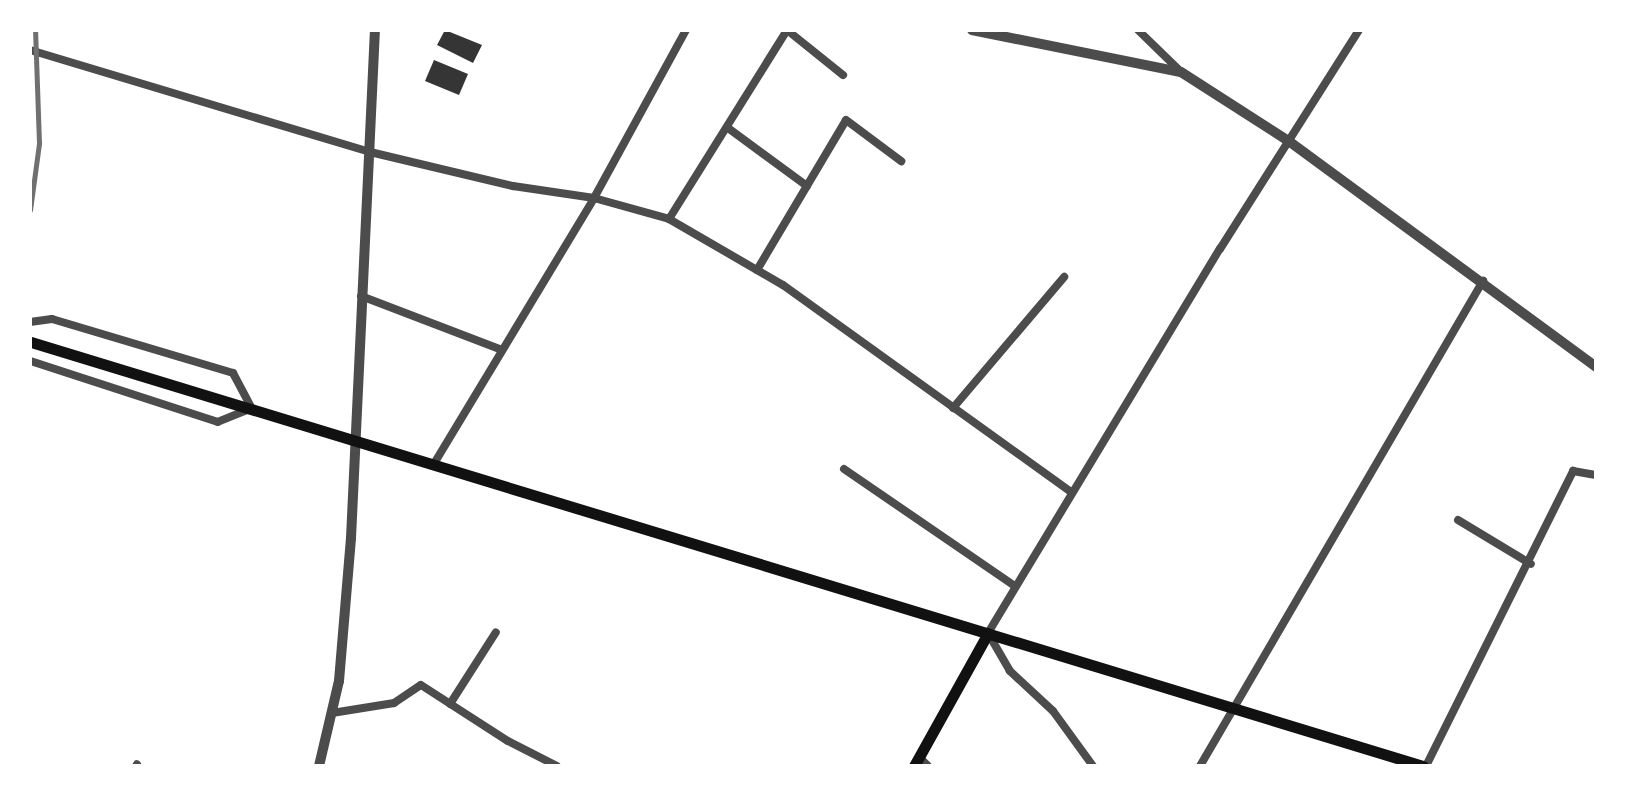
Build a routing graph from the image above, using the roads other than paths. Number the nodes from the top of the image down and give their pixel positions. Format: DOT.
graph roads {
  1 [pos="375,30"];
  2 [pos="686,30"];
  3 [pos="972,30"];
  4 [pos="1138,30"];
  5 [pos="1359,30"];
  6 [pos="30,50"];
  7 [pos="1181,72"];
  8 [pos="843,75"];
  9 [pos="728,128"];
  10 [pos="1290,142"];
  11 [pos="370,152"];
  12 [pos="901,161"];
  13 [pos="807,186"];
  14 [pos="594,198"];
  15 [pos="669,219"];
  16 [pos="757,270"];
  17 [pos="1064,277"];
  18 [pos="1484,281"];
  19 [pos="361,296"];
  20 [pos="30,322"];
  21 [pos="31,342"];
  22 [pos="500,349"];
  23 [pos="30,361"];
  24 [pos="1596,367"];
  25 [pos="252,408"];
  26 [pos="953,408"];
  27 [pos="353,438"];
  28 [pos="435,462"];
  29 [pos="844,469"];
  30 [pos="1596,475"];
  31 [pos="1072,493"];
  32 [pos="1458,520"];
  33 [pos="1531,564"];
  34 [pos="1015,586"];
  35 [pos="496,632"];
  36 [pos="988,633"];
  37 [pos="450,704"];
  38 [pos="1233,708"];
  39 [pos="332,713"];
  40 [pos="921,763"];
  41 [pos="319,766"];
  42 [pos="557,766"];
  43 [pos="1093,766"];
  44 [pos="1200,766"];
  45 [pos="1424,766"];
  1 -- 11 [label="street"];
  2 -- 14 [label="street"];
  3 -- 7 [label="street"];
  4 -- 7 [label="street"];
  5 -- 10 [label="street"];
  6 -- 11 [label="street"];
  7 -- 10 [label="street"];
  8 -- 9 [label="street"];
  9 -- 13 [label="street"];
  9 -- 15 [label="street"];
  10 -- 18 [label="street"];
  10 -- 31 [label="street"];
  11 -- 14 [label="street"];
  11 -- 19 [label="street"];
  12 -- 13 [label="street"];
  13 -- 16 [label="street"];
  14 -- 15 [label="street"];
  14 -- 22 [label="street"];
  15 -- 16 [label="street"];
  16 -- 26 [label="street"];
  17 -- 26 [label="street"];
  18 -- 24 [label="street"];
  18 -- 38 [label="street"];
  19 -- 22 [label="street"];
  19 -- 27 [label="street"];
  20 -- 25 [label="street"];
  21 -- 25 [label="main road"];
  22 -- 28 [label="street"];
  23 -- 25 [label="street"];
  25 -- 27 [label="main road"];
  26 -- 31 [label="street"];
  27 -- 28 [label="main road"];
  27 -- 39 [label="street"];
  28 -- 36 [label="main road"];
  29 -- 34 [label="street"];
  30 -- 33 [label="street"];
  31 -- 34 [label="street"];
  32 -- 33 [label="street"];
  33 -- 45 [label="street"];
  34 -- 36 [label="street"];
  35 -- 37 [label="street"];
  36 -- 38 [label="main road"];
  36 -- 40 [label="main road"];
  36 -- 43 [label="street"];
  37 -- 39 [label="street"];
  37 -- 42 [label="street"];
  38 -- 44 [label="street"];
  38 -- 45 [label="main road"];
  39 -- 41 [label="street"];
}
